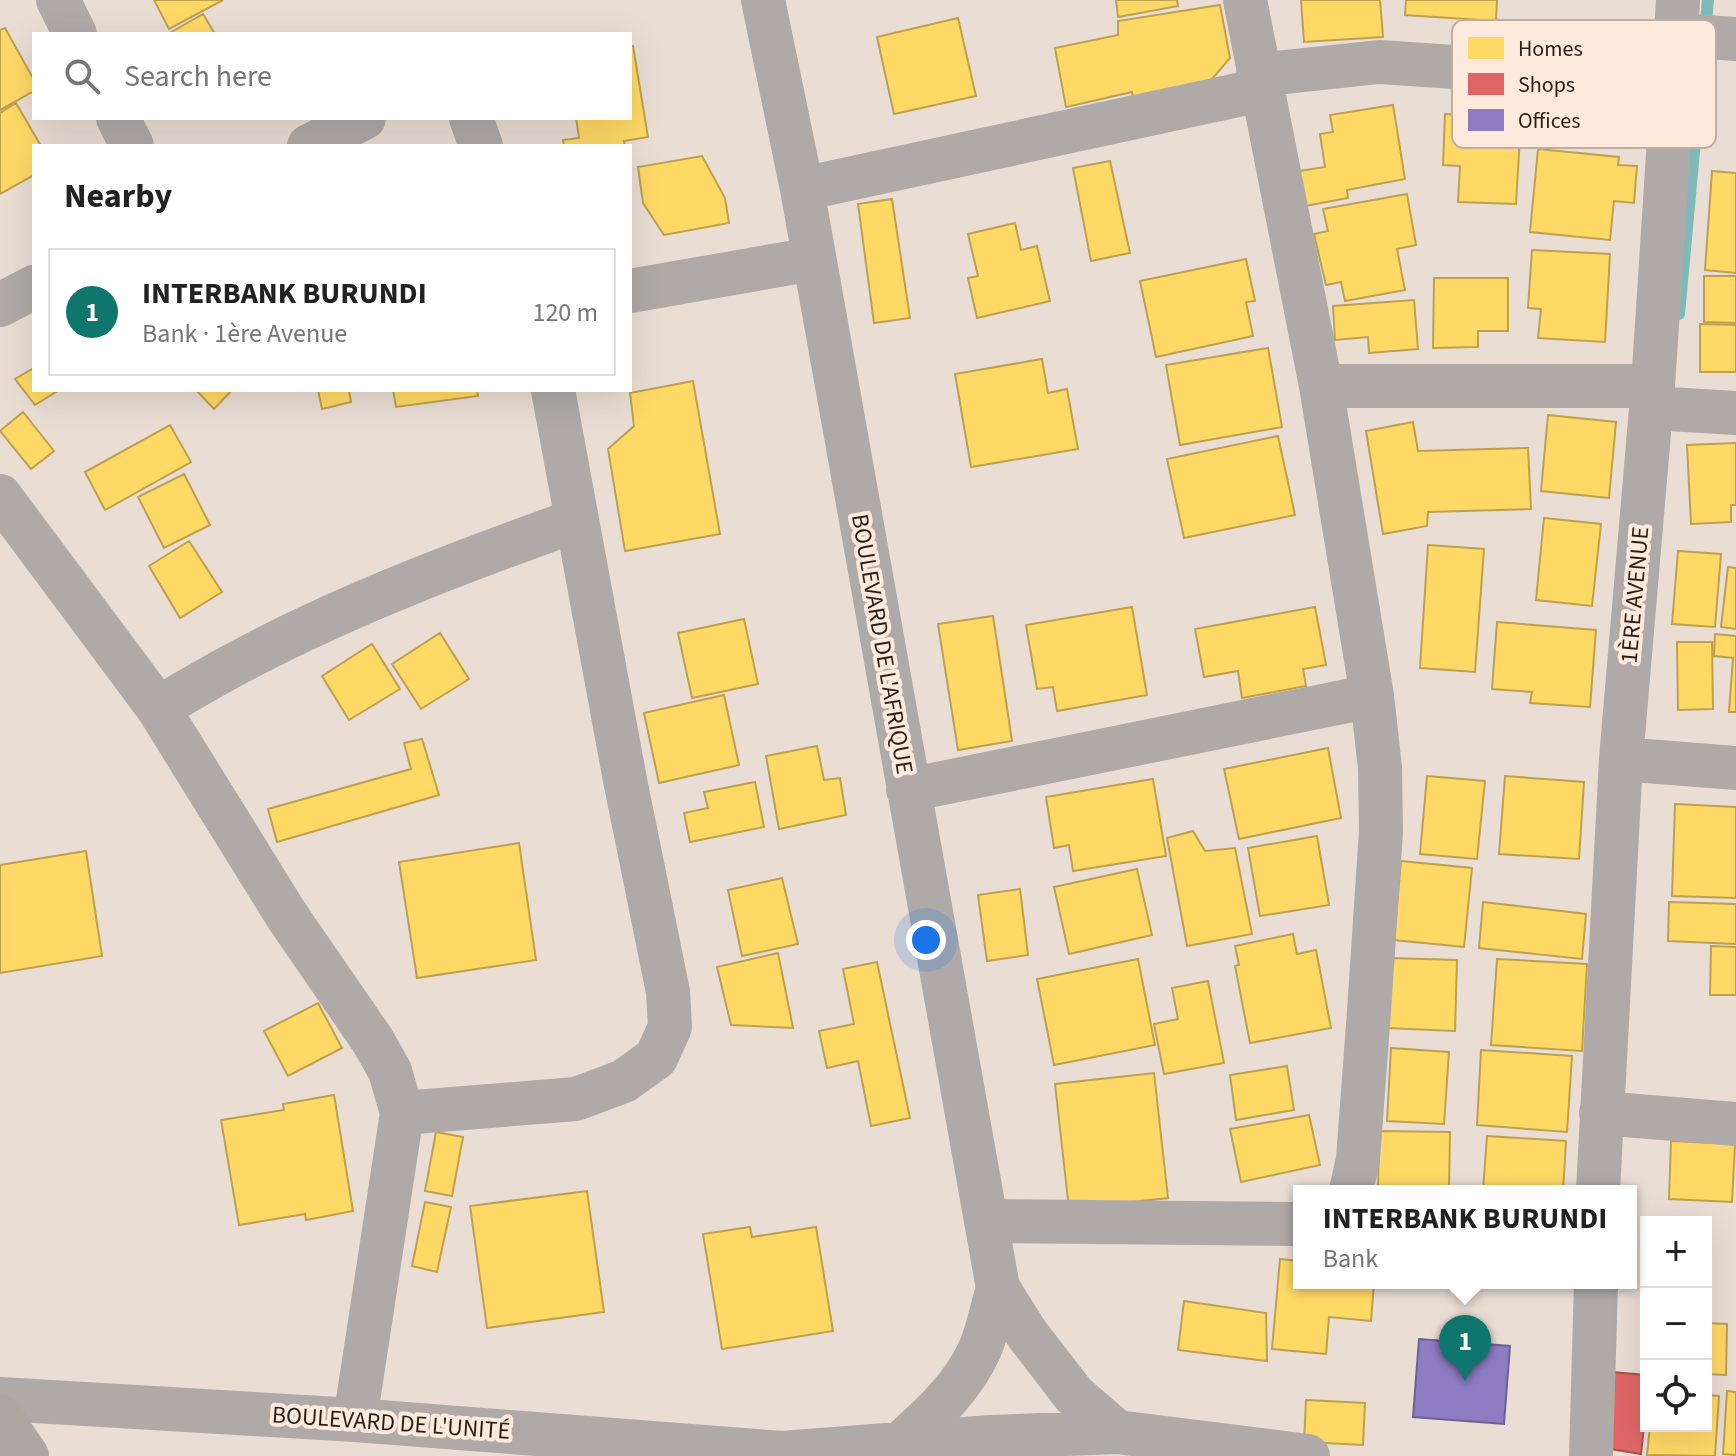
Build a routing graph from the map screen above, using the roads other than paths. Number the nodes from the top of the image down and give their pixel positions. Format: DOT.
graph roads {
  1 [pos="58,0"];
  2 [pos="763,0"];
  3 [pos="1245,0"];
  4 [pos="74,32"];
  5 [pos="1716,32"];
  6 [pos="1736,39"];
  7 [pos="1452,67"];
  8 [pos="1260,83"];
  9 [pos="119,120"];
  10 [pos="360,120"];
  11 [pos="472,120"];
  12 [pos="131,144"];
  13 [pos="313,144"];
  14 [pos="480,144"];
  15 [pos="1669,148"];
  16 [pos="802,189"];
  17 [pos="813,259"];
  18 [pos="32,288"];
  19 [pos="632,291"];
  20 [pos="0,305"];
  21 [pos="1321,386"];
  22 [pos="553,392"];
  23 [pos="1652,397"];
  24 [pos="1736,413"];
  25 [pos="0,496"];
  26 [pos="577,520"];
  27 [pos="1372,696"];
  28 [pos="158,708"];
  29 [pos="1621,759"];
  30 [pos="1736,768"];
  31 [pos="908,790"];
  32 [pos="402,1113"];
  33 [pos="1601,1113"];
  34 [pos="1736,1124"];
  35 [pos="1352,1185"];
  36 [pos="1598,1185"];
  37 [pos="986,1221"];
  38 [pos="1293,1224"];
  39 [pos="998,1288"];
  40 [pos="1596,1289"];
  41 [pos="0,1399"];
  42 [pos="0,1416"];
  43 [pos="355,1420"];
  44 [pos="1117,1432"];
  45 [pos="899,1445"];
  46 [pos="780,1454"];
  47 [pos="27,1456"];
  48 [pos="1308,1456"];
  49 [pos="1591,1456"];
  1 -- 4 [label="street"];
  2 -- 16 [label="street, BOULEVARD DE L'AFRIQUE"];
  3 -- 8 [label="street"];
  5 -- 6 [label="street"];
  7 -- 8 [label="street"];
  8 -- 16 [label="street"];
  8 -- 21 [label="street"];
  9 -- 12 [label="street"];
  10 -- 13 [label="street"];
  11 -- 14 [label="street"];
  15 -- 23 [label="street, 1ÈRE AVENUE"];
  16 -- 17 [label="street, BOULEVARD DE L'AFRIQUE"];
  17 -- 19 [label="street"];
  17 -- 31 [label="street, BOULEVARD DE L'AFRIQUE"];
  18 -- 20 [label="street"];
  21 -- 23 [label="street"];
  21 -- 27 [label="street"];
  22 -- 26 [label="street"];
  23 -- 24 [label="street"];
  23 -- 29 [label="street, 1ÈRE AVENUE"];
  25 -- 28 [label="street"];
  26 -- 28 [label="street"];
  26 -- 32 [label="street"];
  27 -- 31 [label="street"];
  27 -- 35 [label="street"];
  28 -- 32 [label="street"];
  29 -- 30 [label="street"];
  29 -- 33 [label="street, 1ÈRE AVENUE"];
  31 -- 37 [label="street, BOULEVARD DE L'AFRIQUE"];
  32 -- 43 [label="street"];
  33 -- 34 [label="street"];
  33 -- 36 [label="street, 1ÈRE AVENUE"];
  37 -- 38 [label="street"];
  37 -- 39 [label="street, BOULEVARD DE L'AFRIQUE"];
  39 -- 44 [label="street, BOULEVARD DE L'AFRIQUE"];
  39 -- 45 [label="street, BOULEVARD DE L'AFRIQUE"];
  40 -- 49 [label="street"];
  41 -- 43 [label="street, BOULEVARD DE L'UNITÉ"];
  42 -- 47 [label="highway"];
  43 -- 46 [label="street, BOULEVARD DE L'UNITÉ"];
  44 -- 45 [label="street, BOULEVARD DE L'UNITÉ"];
  44 -- 48 [label="street, BOULEVARD DE L'UNITÉ"];
  45 -- 46 [label="street, BOULEVARD DE L'UNITÉ"];
}
